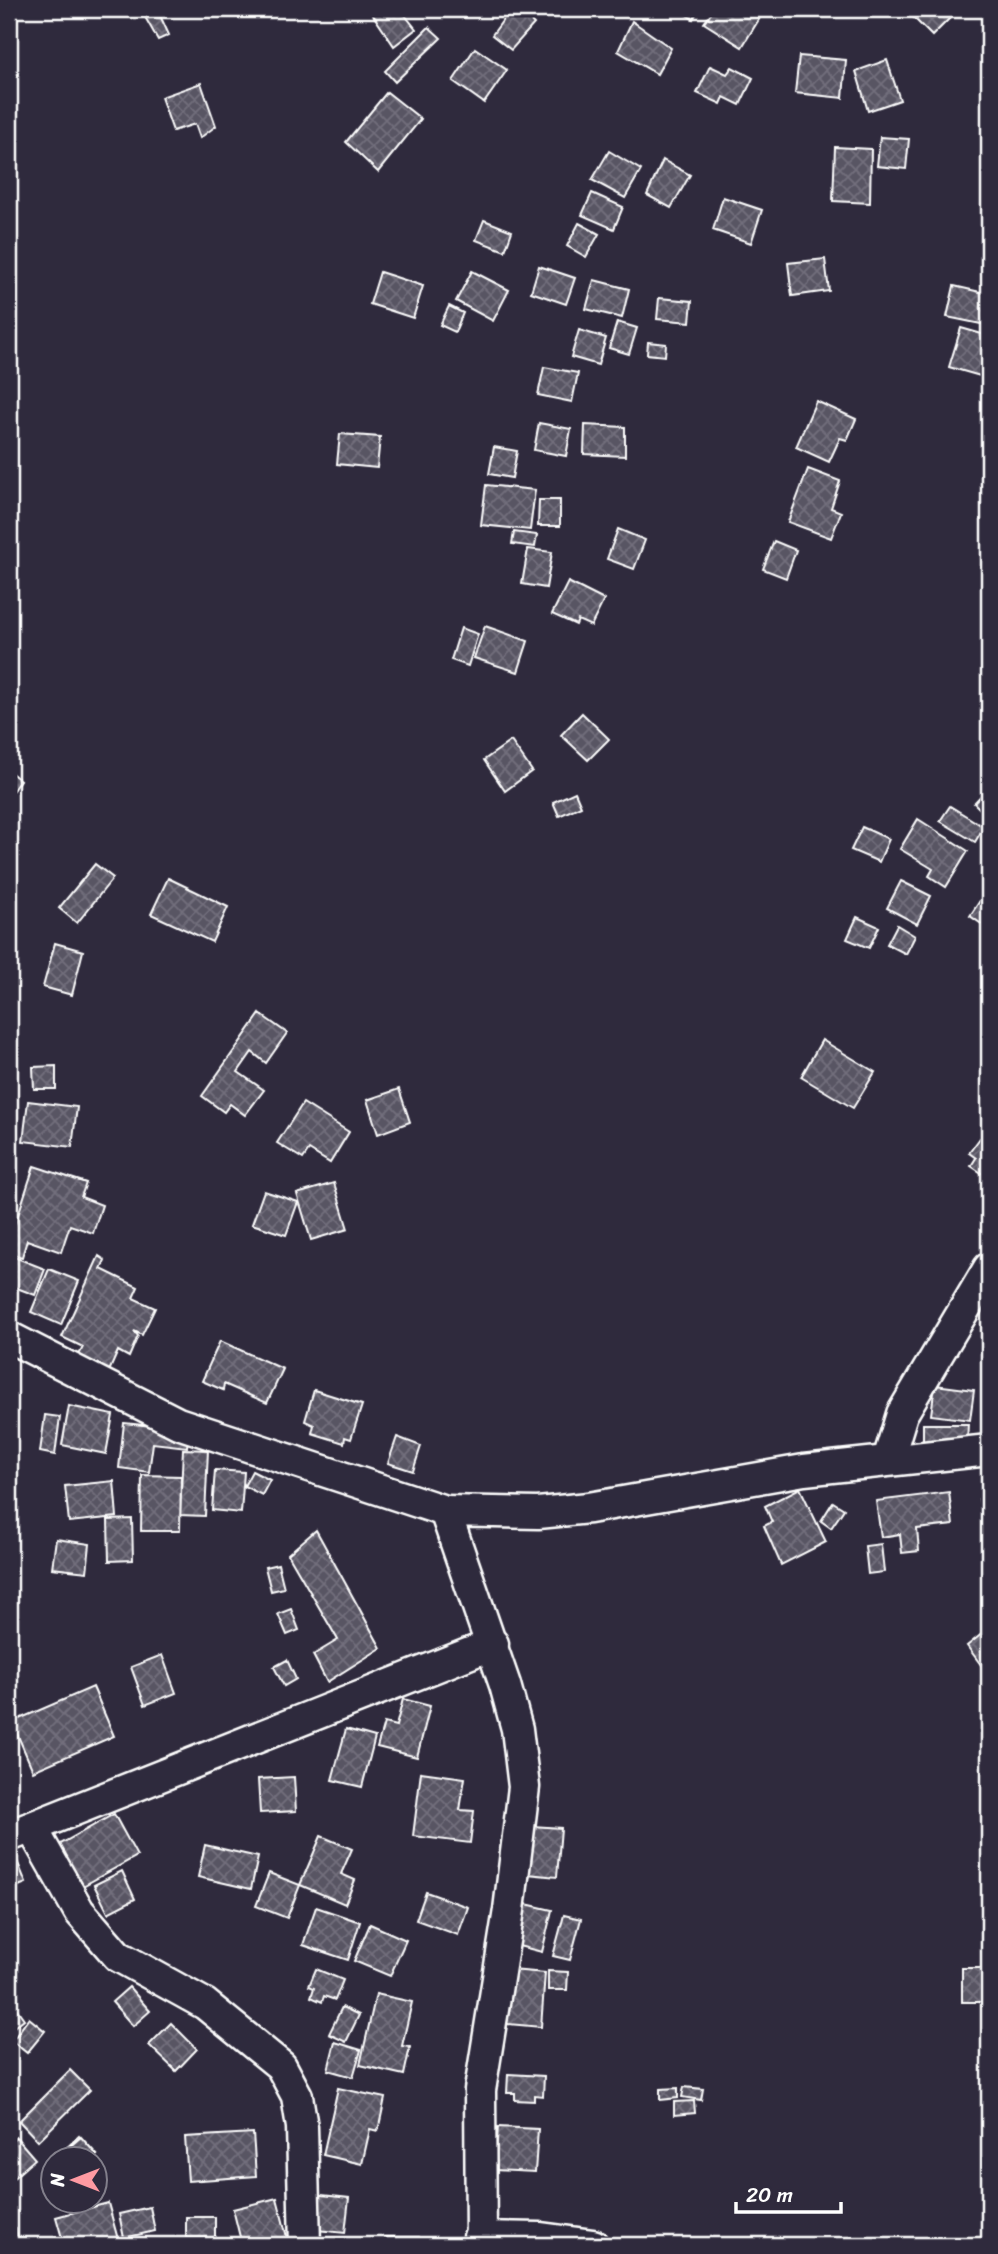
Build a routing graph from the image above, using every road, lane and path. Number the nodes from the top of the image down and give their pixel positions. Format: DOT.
graph roads {
  1 [pos="989,1268"];
  2 [pos="9,1337"];
  3 [pos="989,1450"];
  4 [pos="888,1460"];
  5 [pos="445,1511"];
  6 [pos="494,1644"];
  7 [pos="20,1832"];
  8 [pos="480,2241"];
  9 [pos="305,2245"];
  10 [pos="593,2245"];
  1 -- 4 [label="street"];
  2 -- 5 [label="street"];
  3 -- 4 [label="street"];
  4 -- 5 [label="street"];
  5 -- 6 [label="street"];
  6 -- 7 [label="street"];
  6 -- 8 [label="street"];
  7 -- 9 [label="street"];
  8 -- 10 [label="street"];
}
